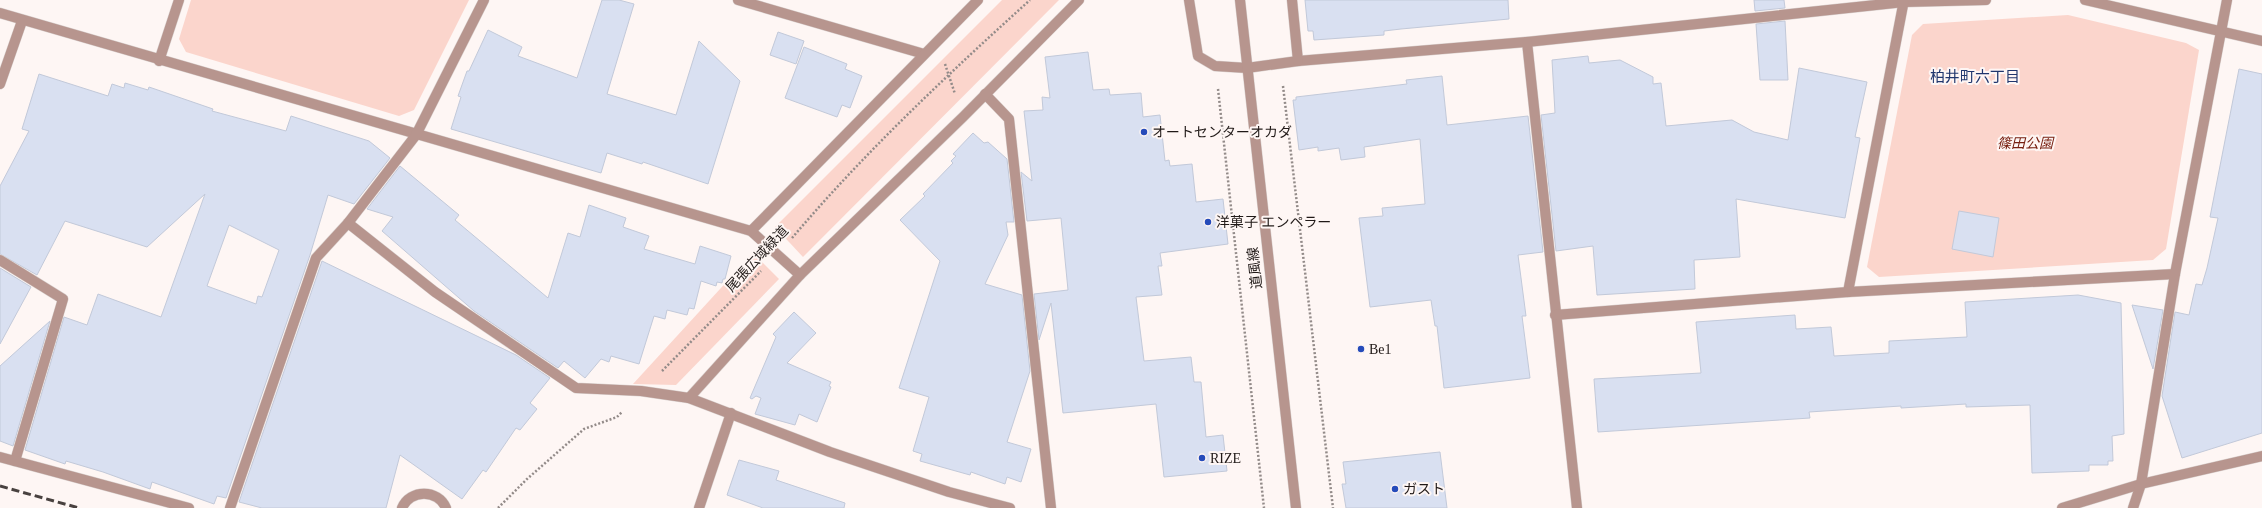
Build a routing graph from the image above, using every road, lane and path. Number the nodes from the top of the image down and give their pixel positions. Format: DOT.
graph roads {
  1 [pos="180,0"];
  2 [pos="484,0"];
  3 [pos="738,0"];
  4 [pos="978,0"];
  5 [pos="1030,0"];
  6 [pos="1079,0"];
  7 [pos="1189,0"];
  8 [pos="1240,0"];
  9 [pos="1292,0"];
  10 [pos="1986,0"];
  11 [pos="2085,0"];
  12 [pos="2227,0"];
  13 [pos="1904,1"];
  14 [pos="0,13"];
  15 [pos="22,21"];
  16 [pos="2220,30"];
  17 [pos="938,40"];
  18 [pos="2262,41"];
  19 [pos="1527,42"];
  20 [pos="924,54"];
  21 [pos="160,61"];
  22 [pos="1298,61"];
  23 [pos="1281,63"];
  24 [pos="1215,66"];
  25 [pos="1247,68"];
  26 [pos="948,75"];
  27 [pos="0,84"];
  28 [pos="985,94"];
  29 [pos="963,117"];
  30 [pos="416,135"];
  31 [pos="348,223"];
  32 [pos="751,231"];
  33 [pos="777,255"];
  34 [pos="0,260"];
  35 [pos="2175,274"];
  36 [pos="800,275"];
  37 [pos="1848,292"];
  38 [pos="1555,315"];
  39 [pos="641,391"];
  40 [pos="688,398"];
  41 [pos="624,410"];
  42 [pos="731,413"];
  43 [pos="2262,456"];
  44 [pos="0,457"];
  45 [pos="15,461"];
  46 [pos="2141,484"];
  47 [pos="189,508"];
  48 [pos="230,508"];
  49 [pos="402,508"];
  50 [pos="446,508"];
  51 [pos="498,508"];
  52 [pos="699,508"];
  53 [pos="1010,508"];
  54 [pos="1051,508"];
  55 [pos="1264,508"];
  56 [pos="1296,508"];
  57 [pos="1333,508"];
  58 [pos="1577,508"];
  59 [pos="2062,508"];
  60 [pos="2133,508"];
  1 -- 21 [label="street"];
  2 -- 30 [label="street"];
  3 -- 20 [label="street"];
  4 -- 17 [label="street"];
  5 -- 26 [label="path, 尾張広域緑道"];
  6 -- 28 [label="street"];
  7 -- 24 [label="street"];
  8 -- 25 [label="street, 道風線"];
  9 -- 22 [label="street"];
  10 -- 13 [label="street"];
  11 -- 16 [label="street"];
  12 -- 16 [label="street"];
  13 -- 19 [label="street"];
  13 -- 37 [label="street"];
  14 -- 15 [label="street"];
  15 -- 21 [label="street"];
  15 -- 27 [label="street"];
  16 -- 18 [label="street"];
  16 -- 35 [label="street"];
  17 -- 20 [label="street"];
  17 -- 26 [label="path"];
  19 -- 22 [label="street"];
  19 -- 38 [label="street"];
  20 -- 32 [label="street"];
  21 -- 30 [label="street"];
  22 -- 23 [label="street"];
  23 -- 25 [label="street"];
  23 -- 57 [label="path"];
  24 -- 25 [label="street"];
  24 -- 55 [label="path"];
  25 -- 56 [label="street, 道風線"];
  26 -- 29 [label="path"];
  26 -- 33 [label="path, 尾張広域緑道"];
  28 -- 29 [label="street"];
  28 -- 54 [label="street"];
  29 -- 36 [label="street"];
  30 -- 31 [label="street"];
  30 -- 32 [label="street"];
  31 -- 39 [label="street"];
  31 -- 48 [label="street"];
  32 -- 33 [label="street"];
  33 -- 36 [label="street"];
  33 -- 39 [label="path, 尾張広域緑道"];
  34 -- 45 [label="street"];
  35 -- 37 [label="street"];
  35 -- 46 [label="street"];
  36 -- 40 [label="street"];
  37 -- 38 [label="street"];
  38 -- 58 [label="street"];
  39 -- 40 [label="street"];
  40 -- 42 [label="street"];
  41 -- 51 [label="path"];
  42 -- 52 [label="street"];
  42 -- 53 [label="street"];
  43 -- 46 [label="street"];
  44 -- 45 [label="street"];
  45 -- 47 [label="street"];
  46 -- 59 [label="street"];
  46 -- 60 [label="street"];
  49 -- 50 [label="street"];
}
